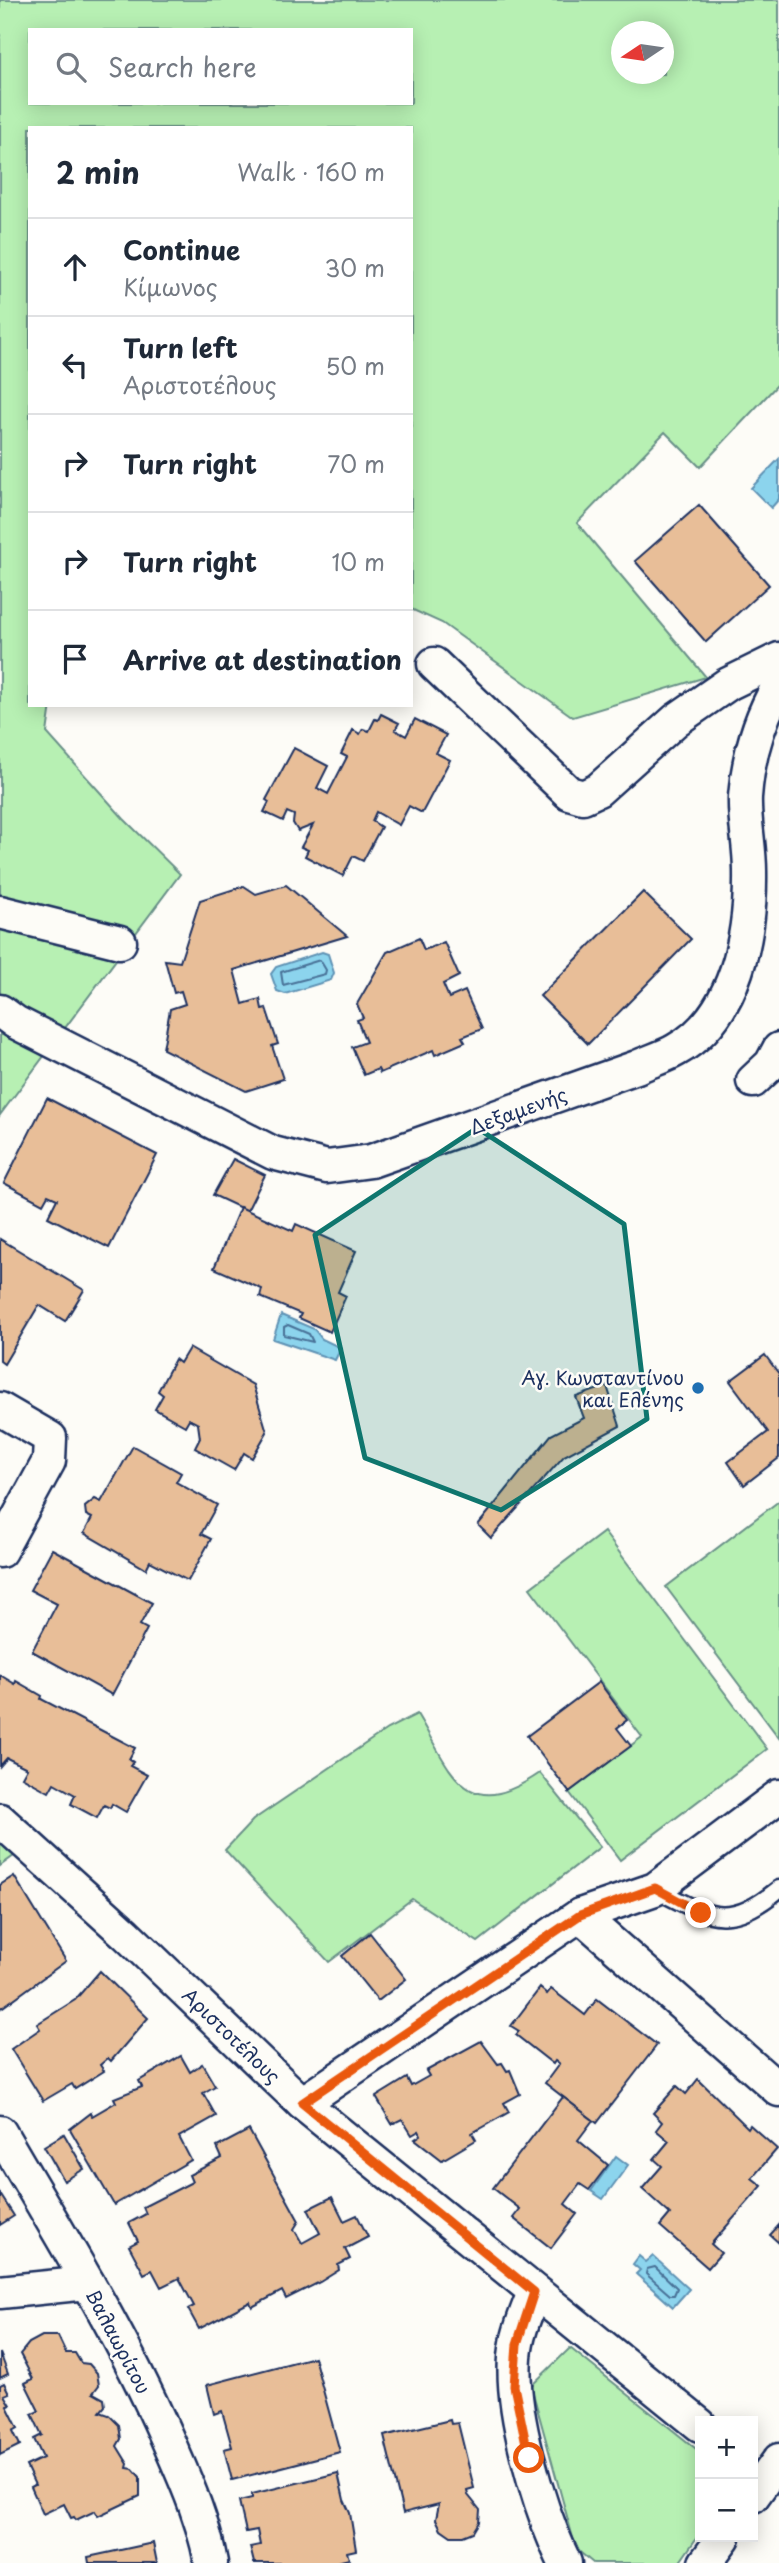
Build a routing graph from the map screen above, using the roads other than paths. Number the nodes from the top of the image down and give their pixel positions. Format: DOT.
graph roads {
  1 [pos="779,659"];
  2 [pos="434,664"];
  3 [pos="779,685"];
  4 [pos="0,912"];
  5 [pos="120,942"];
  6 [pos="0,1011"];
  7 [pos="779,1049"];
  8 [pos="753,1081"];
  9 [pos="0,1409"];
  10 [pos="0,1551"];
  11 [pos="779,1796"];
  12 [pos="0,1820"];
  13 [pos="655,1888"];
  14 [pos="779,1889"];
  15 [pos="580,1915"];
  16 [pos="779,2090"];
  17 [pos="302,2103"];
  18 [pos="0,2132"];
  19 [pos="88,2283"];
  20 [pos="0,2292"];
  21 [pos="534,2292"];
  22 [pos="695,2421"];
  23 [pos="720,2542"];
  24 [pos="211,2563"];
  25 [pos="565,2563"];
  26 [pos="705,2563"];
  1 -- 2 [label="street"];
  3 -- 6 [label="street, Δεξαμενής"];
  4 -- 5 [label="street"];
  7 -- 8 [label="street"];
  9 -- 10 [label="street"];
  11 -- 13 [label="street"];
  12 -- 17 [label="street, Αριστοτέλους"];
  13 -- 14 [label="lane"];
  13 -- 15 [label="street"];
  15 -- 16 [label="street"];
  15 -- 17 [label="street"];
  17 -- 21 [label="street, Αριστοτέλους"];
  18 -- 19 [label="street, Βαλαωρίτου"];
  19 -- 20 [label="street"];
  19 -- 24 [label="street, Βαλαωρίτου"];
  21 -- 22 [label="street, Αριστοτέλους"];
  21 -- 25 [label="street"];
  23 -- 26 [label="street"];
}
